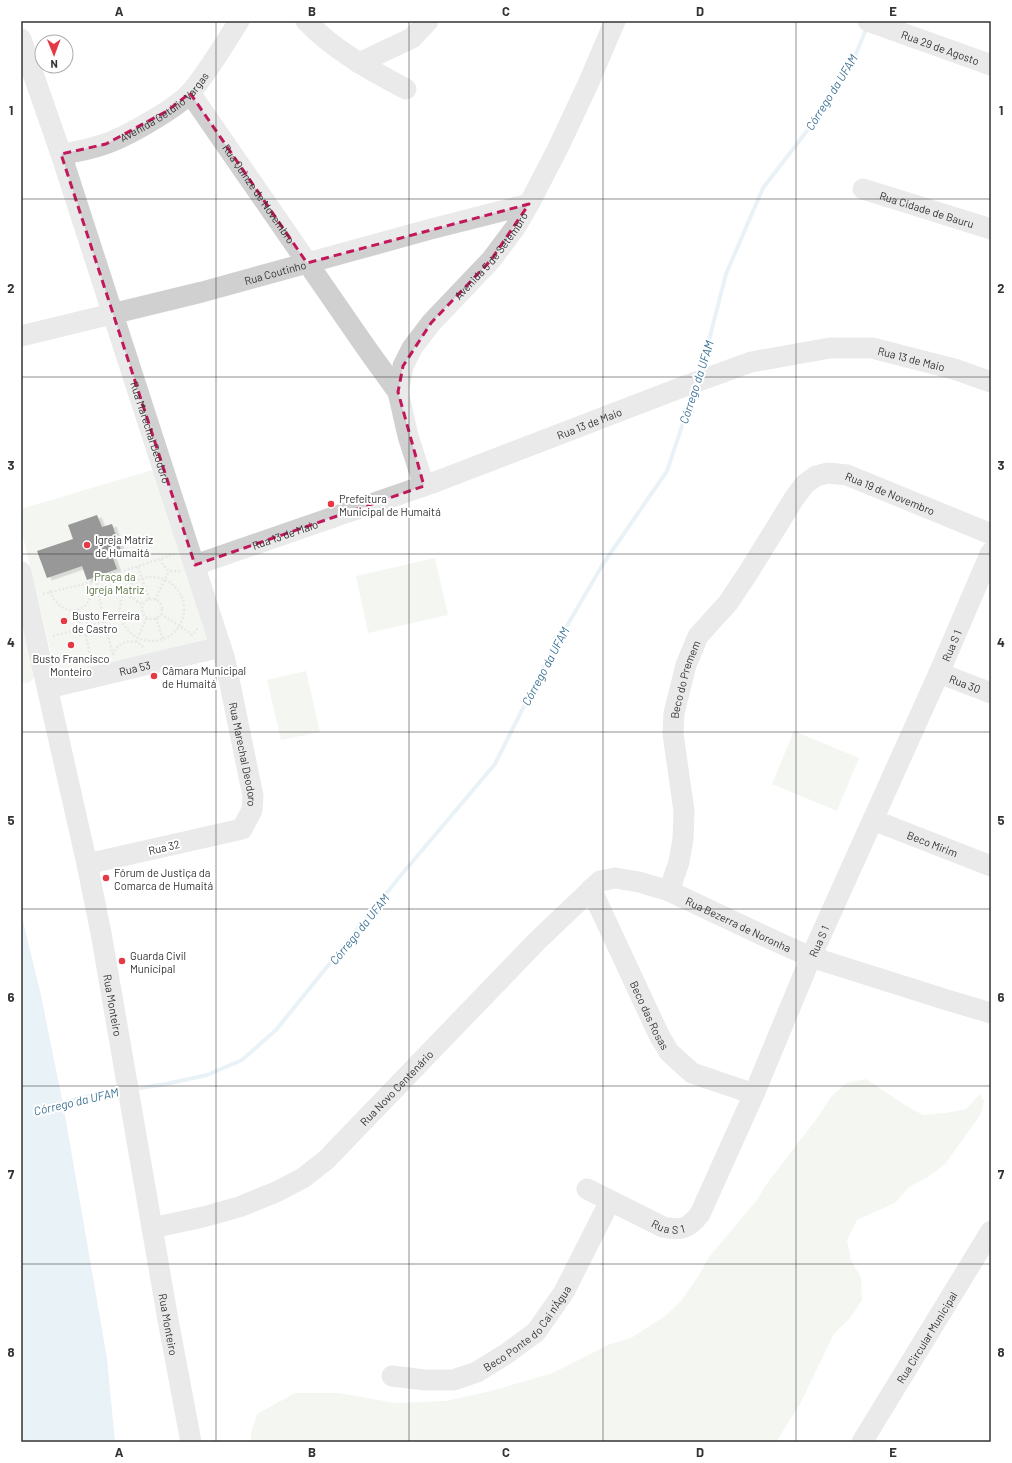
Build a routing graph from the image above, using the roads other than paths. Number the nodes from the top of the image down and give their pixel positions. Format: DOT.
graph roads {
  1 [pos="239,21"];
  2 [pos="306,21"];
  3 [pos="428,21"];
  4 [pos="615,21"];
  5 [pos="868,21"];
  6 [pos="21,39"];
  7 [pos="359,63"];
  8 [pos="991,65"];
  9 [pos="406,89"];
  10 [pos="190,93"];
  11 [pos="61,154"];
  12 [pos="863,189"];
  13 [pos="529,204"];
  14 [pos="991,229"];
  15 [pos="307,263"];
  16 [pos="112,313"];
  17 [pos="21,336"];
  18 [pos="991,382"];
  19 [pos="398,392"];
  20 [pos="424,486"];
  21 [pos="795,497"];
  22 [pos="991,534"];
  23 [pos="991,552"];
  24 [pos="192,557"];
  25 [pos="21,572"];
  26 [pos="221,647"];
  27 [pos="939,673"];
  28 [pos="48,688"];
  29 [pos="991,693"];
  30 [pos="874,820"];
  31 [pos="242,829"];
  32 [pos="87,864"];
  33 [pos="991,866"];
  34 [pos="595,885"];
  35 [pos="669,891"];
  36 [pos="811,957"];
  37 [pos="991,1013"];
  38 [pos="754,1094"];
  39 [pos="587,1190"];
  40 [pos="610,1201"];
  41 [pos="152,1228"];
  42 [pos="991,1231"];
  43 [pos="392,1376"];
  44 [pos="191,1442"];
  45 [pos="862,1442"];
  1 -- 10 [label="street, Avenida Getúlio Vargas"];
  2 -- 7 [label="street"];
  3 -- 7 [label="street"];
  4 -- 13 [label="street, Avenida 5 de Setembro"];
  5 -- 8 [label="street, Rua 29 de Agosto"];
  6 -- 11 [label="street, Rua Marechal Deodoro"];
  7 -- 9 [label="street"];
  10 -- 11 [label="street, Avenida Getúlio Vargas"];
  10 -- 15 [label="street, Rua Quinze de Novembro"];
  11 -- 16 [label="street, Rua Marechal Deodoro"];
  12 -- 14 [label="street, Rua Cidade de Bauru"];
  13 -- 15 [label="street, Rua Coutinho"];
  13 -- 19 [label="street, Avenida 5 de Setembro"];
  15 -- 16 [label="street, Rua Coutinho"];
  15 -- 19 [label="street, Rua Quinze de Novembro"];
  16 -- 17 [label="street, Rua Coutinho"];
  16 -- 24 [label="street, Rua Marechal Deodoro"];
  18 -- 20 [label="street, Rua 13 de Maio"];
  19 -- 20 [label="street, Avenida 5 de Setembro"];
  20 -- 24 [label="street, Rua 13 de Maio"];
  21 -- 22 [label="street, Rua 19 de Novembro"];
  21 -- 35 [label="street, Beco do Premem"];
  23 -- 27 [label="street, Rua S 1"];
  24 -- 26 [label="street, Rua Marechal Deodoro"];
  25 -- 28 [label="street, Rua Monteiro"];
  26 -- 28 [label="street, Rua 53"];
  26 -- 31 [label="street, Rua Marechal Deodoro"];
  27 -- 29 [label="street, Rua 30"];
  27 -- 30 [label="street, Rua S 1"];
  28 -- 32 [label="street, Rua Monteiro"];
  30 -- 33 [label="street, Beco Mirim"];
  30 -- 36 [label="street, Rua S 1"];
  31 -- 32 [label="street, Rua 32"];
  32 -- 41 [label="street, Rua Monteiro"];
  34 -- 35 [label="street, Rua Bezerra de Noronha"];
  34 -- 38 [label="street, Beco das Rosas"];
  34 -- 41 [label="street, Rua Novo Centenário"];
  35 -- 36 [label="street, Rua Bezerra de Noronha"];
  36 -- 37 [label="street, Rua Bezerra de Noronha"];
  36 -- 38 [label="street, Rua S 1"];
  38 -- 40 [label="street, Rua S 1"];
  39 -- 40 [label="street, Rua S 1"];
  40 -- 43 [label="street, Beco Ponte do Cai n'Água"];
  41 -- 44 [label="street, Rua Monteiro"];
  42 -- 45 [label="street, Rua Circular Municipal"];
}
